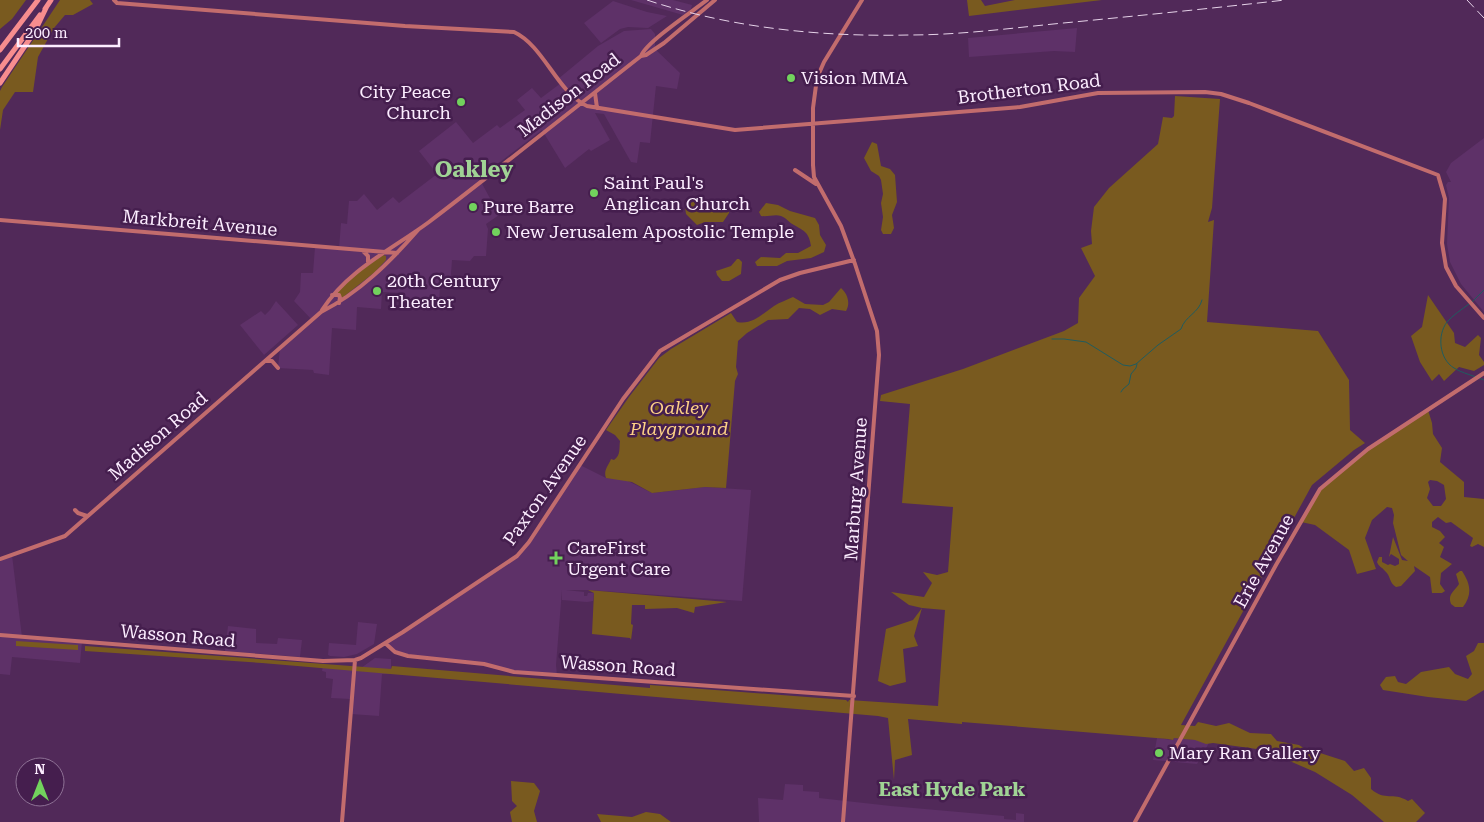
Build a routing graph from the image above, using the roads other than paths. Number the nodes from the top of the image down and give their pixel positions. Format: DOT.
graph roads {
  1 [pos="38,0"];
  2 [pos="51,0"];
  3 [pos="114,0"];
  4 [pos="707,0"];
  5 [pos="715,0"];
  6 [pos="862,0"];
  7 [pos="47,6"];
  8 [pos="0,50"];
  9 [pos="641,56"];
  10 [pos="0,69"];
  11 [pos="0,83"];
  12 [pos="595,93"];
  13 [pos="581,104"];
  14 [pos="597,108"];
  15 [pos="812,124"];
  16 [pos="795,170"];
  17 [pos="817,184"];
  18 [pos="0,220"];
  19 [pos="418,230"];
  20 [pos="407,236"];
  21 [pos="402,248"];
  22 [pos="363,250"];
  23 [pos="384,252"];
  24 [pos="397,253"];
  25 [pos="854,260"];
  26 [pos="368,262"];
  27 [pos="331,296"];
  28 [pos="338,303"];
  29 [pos="321,312"];
  30 [pos="1484,318"];
  31 [pos="264,361"];
  32 [pos="278,368"];
  33 [pos="1482,374"];
  34 [pos="75,510"];
  35 [pos="87,516"];
  36 [pos="0,559"];
  37 [pos="0,635"];
  38 [pos="385,643"];
  39 [pos="355,660"];
  40 [pos="854,696"];
  41 [pos="342,822"];
  42 [pos="843,822"];
  43 [pos="1135,822"];
  1 -- 8 [label="highway"];
  2 -- 7 [label="highway"];
  3 -- 13 [label="street"];
  4 -- 9 [label="street, Madison Road"];
  5 -- 9 [label="street, Madison Road"];
  6 -- 15 [label="street, Marburg Avenue"];
  7 -- 10 [label="highway"];
  7 -- 11 [label="highway"];
  9 -- 12 [label="street, Madison Road"];
  12 -- 13 [label="street, Madison Road"];
  12 -- 14 [label="street"];
  13 -- 14 [label="street, Brotherton Road"];
  13 -- 19 [label="street, Madison Road"];
  14 -- 15 [label="street, Brotherton Road"];
  15 -- 17 [label="street, Marburg Avenue"];
  15 -- 30 [label="street, Brotherton Road"];
  16 -- 17 [label="street"];
  17 -- 25 [label="street, Marburg Avenue"];
  18 -- 22 [label="street, Markbreit Avenue"];
  19 -- 20 [label="street, Madison Road"];
  19 -- 21 [label="street, Madison Road"];
  20 -- 21 [label="street"];
  20 -- 23 [label="street, Madison Road"];
  21 -- 24 [label="street, Madison Road"];
  22 -- 23 [label="street, Markbreit Avenue"];
  22 -- 26 [label="street"];
  23 -- 24 [label="street, Markbreit Avenue"];
  23 -- 26 [label="street, Madison Road"];
  24 -- 28 [label="street, Madison Road"];
  25 -- 38 [label="street, Paxton Avenue"];
  25 -- 40 [label="street, Marburg Avenue"];
  26 -- 27 [label="street, Madison Road"];
  27 -- 28 [label="street"];
  27 -- 28 [label="street"];
  27 -- 29 [label="street, Madison Road"];
  28 -- 29 [label="street, Madison Road"];
  29 -- 31 [label="street, Madison Road"];
  31 -- 32 [label="street"];
  31 -- 35 [label="street, Madison Road"];
  33 -- 43 [label="street, Erie Avenue"];
  34 -- 35 [label="street"];
  35 -- 36 [label="street, Madison Road"];
  37 -- 39 [label="street, Wasson Road"];
  38 -- 39 [label="street, Paxton Avenue"];
  38 -- 40 [label="street, Wasson Road"];
  39 -- 41 [label="street"];
  40 -- 42 [label="street, Marburg Avenue"];
}
